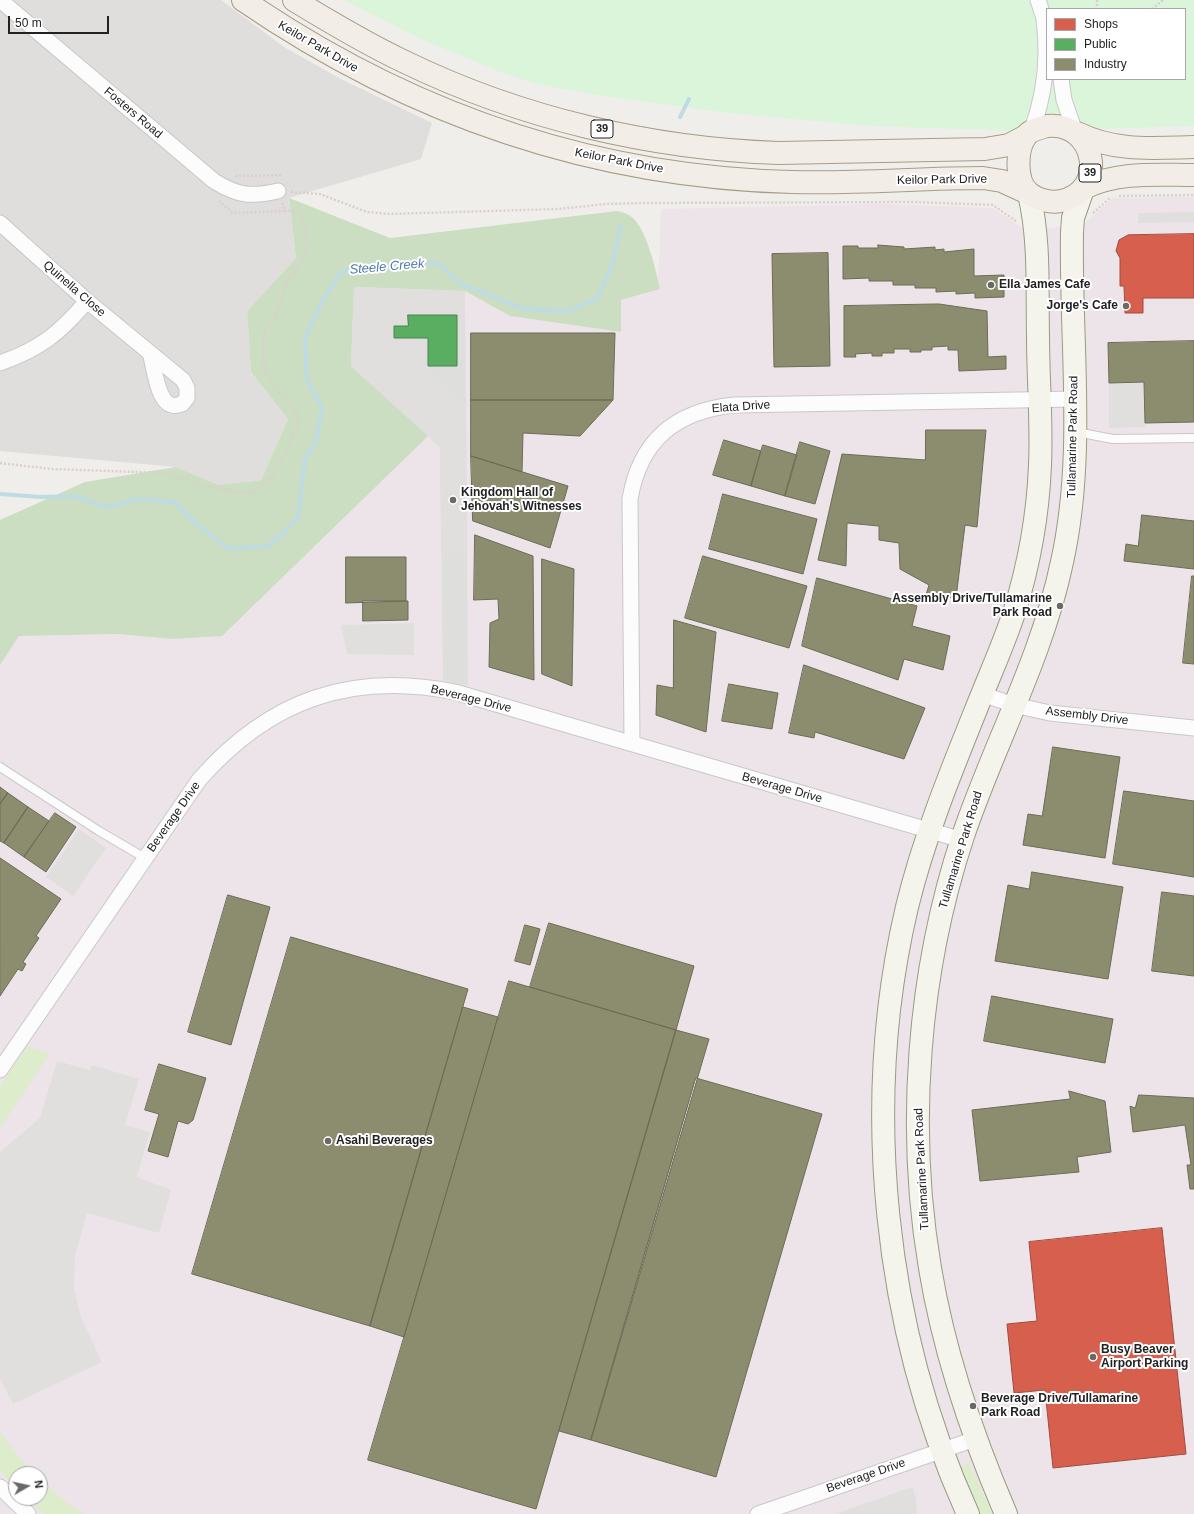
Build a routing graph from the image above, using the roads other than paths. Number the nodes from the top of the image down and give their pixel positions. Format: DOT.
graph roads {
  1 [pos="0,0"];
  2 [pos="243,0"];
  3 [pos="294,0"];
  4 [pos="1038,0"];
  5 [pos="1046,24"];
  6 [pos="1061,80"];
  7 [pos="1076,132"];
  8 [pos="1029,134"];
  9 [pos="1194,147"];
  10 [pos="1194,174"];
  11 [pos="1084,188"];
  12 [pos="278,191"];
  13 [pos="1028,193"];
  14 [pos="0,223"];
  15 [pos="87,301"];
  16 [pos="150,353"];
  17 [pos="0,363"];
  18 [pos="1075,399"];
  19 [pos="1040,400"];
  20 [pos="1075,432"];
  21 [pos="1194,438"];
  22 [pos="982,694"];
  23 [pos="1014,705"];
  24 [pos="1194,728"];
  25 [pos="632,744"];
  26 [pos="0,767"];
  27 [pos="930,831"];
  28 [pos="962,840"];
  29 [pos="145,858"];
  30 [pos="0,1070"];
  31 [pos="976,1439"];
  32 [pos="942,1450"];
  33 [pos="0,1487"];
  34 [pos="23,1512"];
  35 [pos="758,1514"];
  36 [pos="968,1514"];
  37 [pos="1006,1514"];
  1 -- 12 [label="street, Fosters Road"];
  2 -- 13 [label="main road, Keilor Park Drive / 39"];
  3 -- 8 [label="main road, 39"];
  4 -- 5 [label="street"];
  5 -- 8 [label="street"];
  6 -- 7 [label="street"];
  7 -- 8 [label="main road, 39"];
  7 -- 9 [label="main road, 39"];
  7 -- 11 [label="main road, 39"];
  8 -- 13 [label="main road"];
  10 -- 11 [label="main road, 39"];
  11 -- 13 [label="main road, 39"];
  11 -- 18 [label="street, Tullamarine Park Road"];
  13 -- 19 [label="street"];
  14 -- 15 [label="street, Quinella Close"];
  15 -- 16 [label="street, Quinella Close"];
  15 -- 17 [label="street"];
  18 -- 19 [label="street, Elata Drive"];
  18 -- 20 [label="street, Tullamarine Park Road"];
  19 -- 22 [label="street"];
  19 -- 25 [label="street, Elata Drive"];
  20 -- 21 [label="lane"];
  20 -- 23 [label="street, Tullamarine Park Road"];
  22 -- 23 [label="street, Assembly Drive"];
  22 -- 27 [label="street"];
  23 -- 24 [label="street, Assembly Drive"];
  23 -- 28 [label="street, Tullamarine Park Road"];
  25 -- 27 [label="street, Beverage Drive"];
  25 -- 29 [label="street, Beverage Drive"];
  26 -- 29 [label="lane"];
  27 -- 28 [label="street, Beverage Drive"];
  27 -- 32 [label="street"];
  28 -- 31 [label="street, Tullamarine Park Road"];
  29 -- 30 [label="street, Beverage Drive"];
  31 -- 32 [label="street, Beverage Drive"];
  31 -- 37 [label="street, Tullamarine Park Road"];
  32 -- 35 [label="street, Beverage Drive"];
  32 -- 36 [label="street"];
  33 -- 34 [label="street"];
}
